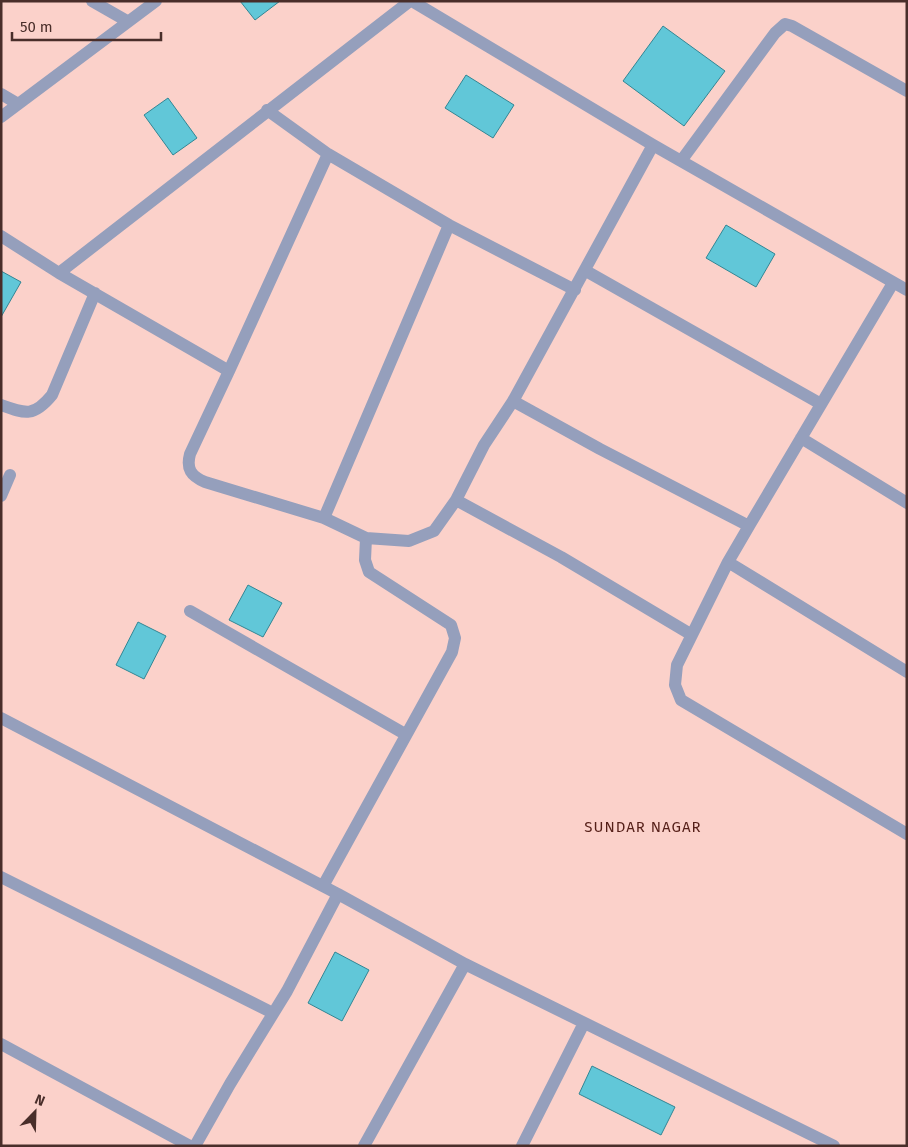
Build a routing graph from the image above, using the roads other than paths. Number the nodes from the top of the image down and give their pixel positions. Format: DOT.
graph roads {
  1 [pos="92,1"];
  2 [pos="156,1"];
  3 [pos="411,1"];
  4 [pos="127,21"];
  5 [pos="907,90"];
  6 [pos="1,94"];
  7 [pos="18,104"];
  8 [pos="267,110"];
  9 [pos="1,118"];
  10 [pos="654,145"];
  11 [pos="328,154"];
  12 [pos="681,161"];
  13 [pos="449,225"];
  14 [pos="1,236"];
  15 [pos="586,271"];
  16 [pos="59,273"];
  17 [pos="893,283"];
  18 [pos="575,290"];
  19 [pos="907,290"];
  20 [pos="95,293"];
  21 [pos="230,370"];
  22 [pos="513,401"];
  23 [pos="821,404"];
  24 [pos="1,405"];
  25 [pos="801,438"];
  26 [pos="10,475"];
  27 [pos="1,496"];
  28 [pos="456,500"];
  29 [pos="907,503"];
  30 [pos="324,518"];
  31 [pos="749,526"];
  32 [pos="366,538"];
  33 [pos="728,562"];
  34 [pos="190,612"];
  35 [pos="692,635"];
  36 [pos="907,672"];
  37 [pos="1,718"];
  38 [pos="405,734"];
  39 [pos="907,834"];
  40 [pos="1,877"];
  41 [pos="323,886"];
  42 [pos="338,894"];
  43 [pos="465,964"];
  44 [pos="273,1013"];
  45 [pos="584,1024"];
  46 [pos="1,1044"];
  47 [pos="190,1146"];
  48 [pos="195,1146"];
  49 [pos="364,1146"];
  50 [pos="522,1146"];
  51 [pos="834,1146"];
  1 -- 4 [label="street"];
  2 -- 4 [label="street"];
  3 -- 8 [label="street"];
  3 -- 10 [label="street"];
  4 -- 7 [label="street"];
  5 -- 12 [label="street"];
  6 -- 7 [label="street"];
  7 -- 9 [label="street"];
  8 -- 11 [label="street"];
  8 -- 16 [label="street"];
  10 -- 12 [label="street"];
  10 -- 15 [label="street"];
  11 -- 13 [label="street"];
  11 -- 21 [label="street"];
  12 -- 17 [label="street"];
  13 -- 18 [label="street"];
  13 -- 30 [label="street"];
  14 -- 16 [label="street"];
  15 -- 18 [label="street"];
  15 -- 23 [label="street"];
  16 -- 20 [label="street"];
  17 -- 19 [label="street"];
  17 -- 23 [label="street"];
  18 -- 22 [label="street"];
  20 -- 21 [label="street"];
  20 -- 24 [label="street"];
  21 -- 30 [label="street"];
  22 -- 28 [label="street"];
  22 -- 31 [label="street"];
  23 -- 25 [label="street"];
  25 -- 29 [label="street"];
  25 -- 31 [label="street"];
  26 -- 27 [label="street"];
  28 -- 32 [label="street"];
  28 -- 35 [label="street"];
  30 -- 32 [label="street"];
  31 -- 33 [label="street"];
  32 -- 38 [label="street"];
  33 -- 35 [label="street"];
  33 -- 36 [label="street"];
  34 -- 38 [label="street"];
  35 -- 39 [label="street"];
  37 -- 41 [label="street"];
  38 -- 41 [label="street"];
  40 -- 44 [label="street"];
  41 -- 42 [label="street"];
  42 -- 43 [label="street"];
  42 -- 44 [label="street"];
  43 -- 45 [label="street"];
  43 -- 49 [label="street"];
  44 -- 48 [label="street"];
  45 -- 50 [label="street"];
  45 -- 51 [label="street"];
  46 -- 47 [label="street"];
}
